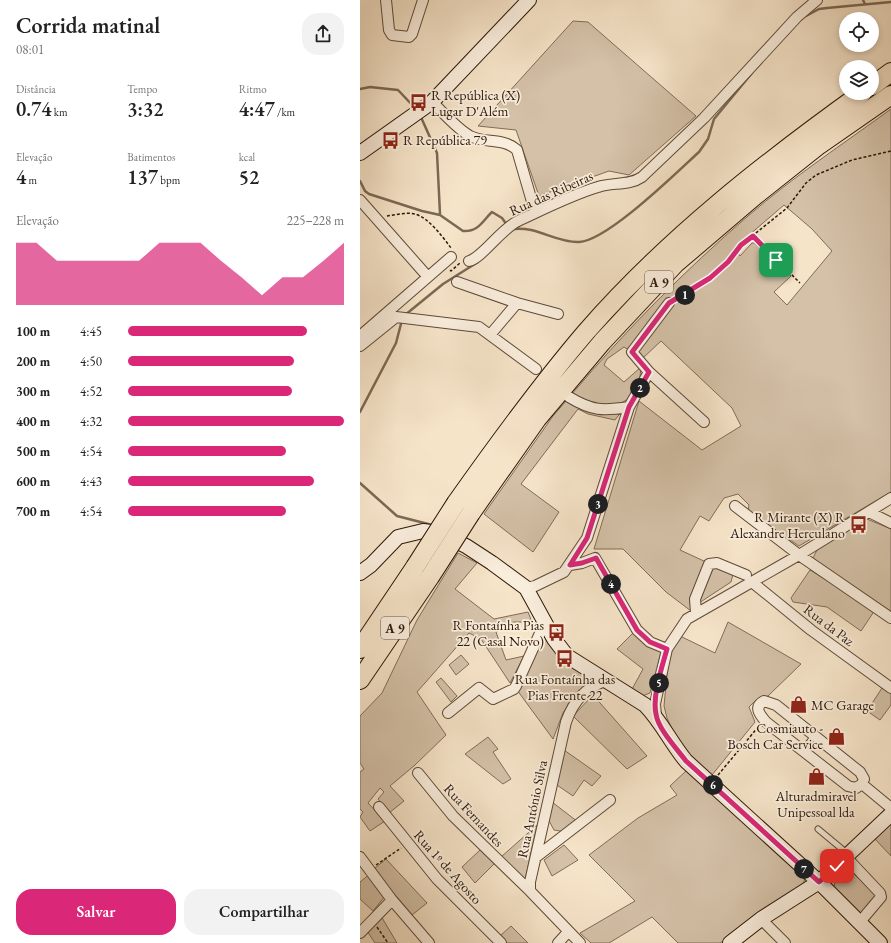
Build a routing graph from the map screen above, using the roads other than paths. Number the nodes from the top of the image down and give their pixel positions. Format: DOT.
graph roads {
  1 [pos="386,0"];
  2 [pos="423,0"];
  3 [pos="529,0"];
  4 [pos="817,0"];
  5 [pos="891,72"];
  6 [pos="879,81"];
  7 [pos="891,95"];
  8 [pos="852,100"];
  9 [pos="423,108"];
  10 [pos="360,153"];
  11 [pos="360,200"];
  12 [pos="540,210"];
  13 [pos="452,253"];
  14 [pos="469,261"];
  15 [pos="428,277"];
  16 [pos="457,282"];
  17 [pos="517,303"];
  18 [pos="669,303"];
  19 [pos="558,314"];
  20 [pos="490,335"];
  21 [pos="360,336"];
  22 [pos="360,346"];
  23 [pos="536,369"];
  24 [pos="649,372"];
  25 [pos="569,397"];
  26 [pos="629,407"];
  27 [pos="704,422"];
  28 [pos="891,498"];
  29 [pos="735,506"];
  30 [pos="868,512"];
  31 [pos="891,523"];
  32 [pos="799,555"];
  33 [pos="570,565"];
  34 [pos="360,573"];
  35 [pos="749,579"];
  36 [pos="526,588"];
  37 [pos="696,613"];
  38 [pos="891,618"];
  39 [pos="545,622"];
  40 [pos="360,649"];
  41 [pos="667,649"];
  42 [pos="360,680"];
  43 [pos="606,681"];
  44 [pos="891,688"];
  45 [pos="448,713"];
  46 [pos="656,715"];
  47 [pos="815,735"];
  48 [pos="802,751"];
  49 [pos="418,774"];
  50 [pos="862,784"];
  51 [pos="610,800"];
  52 [pos="379,807"];
  53 [pos="891,808"];
  54 [pos="891,814"];
  55 [pos="541,830"];
  56 [pos="818,830"];
  57 [pos="556,841"];
  58 [pos="847,856"];
  59 [pos="360,857"];
  60 [pos="536,857"];
  61 [pos="819,882"];
  62 [pos="530,891"];
  63 [pos="392,900"];
  64 [pos="761,920"];
  65 [pos="859,922"];
  66 [pos="568,932"];
  67 [pos="360,933"];
  68 [pos="429,943"];
  69 [pos="501,943"];
  70 [pos="558,943"];
  71 [pos="580,943"];
  72 [pos="730,943"];
  73 [pos="785,943"];
  74 [pos="880,943"];
  1 -- 2 [label="street"];
  3 -- 9 [label="street"];
  4 -- 12 [label="street, Rua das Ribeiras"];
  5 -- 6 [label="highway"];
  7 -- 42 [label="highway, A 9, bridge"];
  8 -- 40 [label="highway, A 9, bridge"];
  9 -- 10 [label="street"];
  9 -- 12 [label="street"];
  11 -- 15 [label="street"];
  12 -- 14 [label="street, Rua das Ribeiras"];
  13 -- 15 [label="street"];
  15 -- 21 [label="street"];
  16 -- 17 [label="street"];
  17 -- 19 [label="street"];
  17 -- 20 [label="street"];
  18 -- 24 [label="street"];
  20 -- 22 [label="street"];
  20 -- 23 [label="street"];
  24 -- 26 [label="street"];
  24 -- 27 [label="street"];
  25 -- 26 [label="street"];
  26 -- 33 [label="street"];
  28 -- 30 [label="street"];
  29 -- 32 [label="street"];
  30 -- 31 [label="street"];
  30 -- 32 [label="street"];
  32 -- 35 [label="street"];
  32 -- 38 [label="street"];
  33 -- 36 [label="street"];
  33 -- 41 [label="street"];
  34 -- 36 [label="street"];
  35 -- 37 [label="street"];
  35 -- 37 [label="street, Rua da Paz"];
  35 -- 44 [label="street, Rua da Paz"];
  36 -- 39 [label="street"];
  37 -- 41 [label="street"];
  39 -- 43 [label="street"];
  39 -- 45 [label="street"];
  41 -- 46 [label="street"];
  43 -- 46 [label="street"];
  43 -- 55 [label="street, Rua António Silva"];
  46 -- 61 [label="street"];
  47 -- 48 [label="lane"];
  47 -- 48 [label="street"];
  47 -- 50 [label="street"];
  48 -- 50 [label="street"];
  49 -- 62 [label="street, Rua Fernandes"];
  50 -- 53 [label="street"];
  51 -- 57 [label="street"];
  52 -- 69 [label="street, Rua 1º de Agosto"];
  54 -- 58 [label="street"];
  55 -- 57 [label="street"];
  55 -- 60 [label="street, Rua António Silva"];
  56 -- 58 [label="lane"];
  57 -- 60 [label="street"];
  58 -- 61 [label="street"];
  58 -- 65 [label="street"];
  59 -- 63 [label="street"];
  60 -- 62 [label="street, Rua António Silva"];
  61 -- 64 [label="street"];
  61 -- 65 [label="street"];
  62 -- 66 [label="street"];
  63 -- 67 [label="street"];
  63 -- 68 [label="street"];
  64 -- 72 [label="street"];
  64 -- 73 [label="street"];
  65 -- 74 [label="street"];
  66 -- 70 [label="street"];
  66 -- 71 [label="street"];
}
